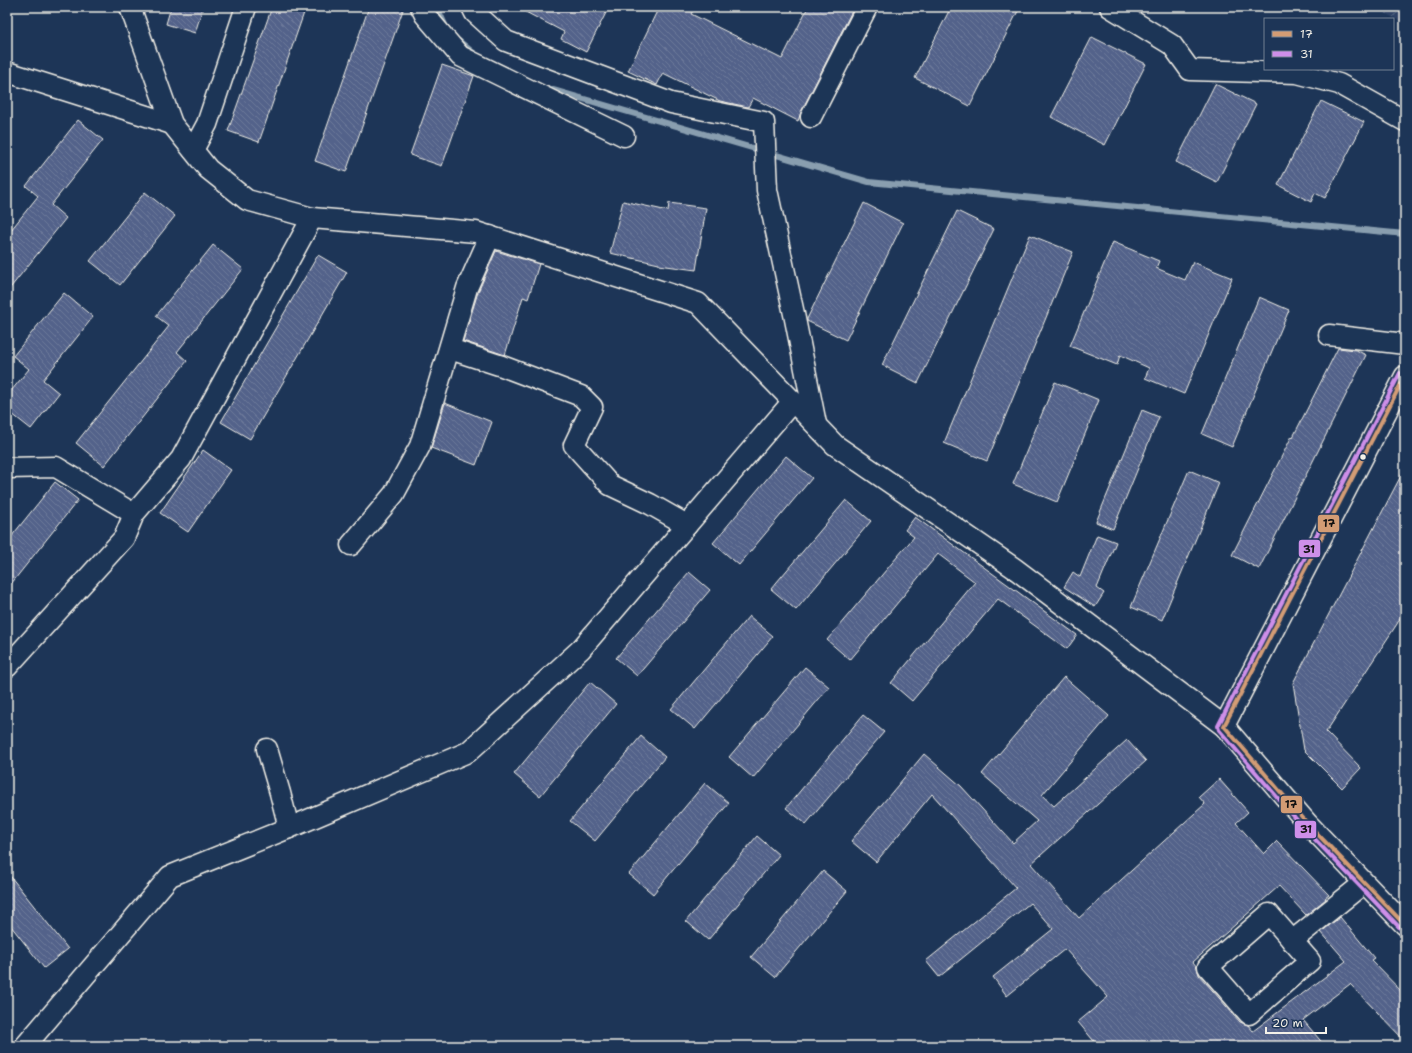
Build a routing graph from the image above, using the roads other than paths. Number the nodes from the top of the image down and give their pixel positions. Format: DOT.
graph roads {
  1 [pos="130,7"];
  2 [pos="246,7"];
  3 [pos="421,7"];
  4 [pos="472,7"];
  5 [pos="867,7"];
  6 [pos="1110,7"];
  7 [pos="7,72"];
  8 [pos="811,117"];
  9 [pos="1405,121"];
  10 [pos="172,124"];
  11 [pos="624,136"];
  12 [pos="193,150"];
  13 [pos="312,218"];
  14 [pos="490,236"];
  15 [pos="1329,335"];
  16 [pos="1405,344"];
  17 [pos="450,349"];
  18 [pos="1405,376"];
  19 [pos="793,401"];
  20 [pos="816,424"];
  21 [pos="7,468"];
  22 [pos="134,514"];
  23 [pos="687,525"];
  24 [pos="351,545"];
  25 [pos="7,667"];
  26 [pos="1224,726"];
  27 [pos="267,749"];
  28 [pos="289,828"];
  29 [pos="1364,883"];
  30 [pos="1405,925"];
  31 [pos="1292,941"];
  32 [pos="25,1046"];
  1 -- 10 [label="street"];
  2 -- 12 [label="street"];
  3 -- 11 [label="street"];
  4 -- 20 [label="street"];
  5 -- 8 [label="street"];
  6 -- 9 [label="street"];
  7 -- 10 [label="street"];
  10 -- 12 [label="street"];
  12 -- 13 [label="street"];
  13 -- 14 [label="street"];
  13 -- 22 [label="street"];
  14 -- 17 [label="street"];
  14 -- 19 [label="street"];
  15 -- 16 [label="street"];
  17 -- 23 [label="street"];
  17 -- 24 [label="street"];
  18 -- 26 [label="street"];
  19 -- 20 [label="street"];
  19 -- 23 [label="street"];
  20 -- 26 [label="street"];
  21 -- 22 [label="street"];
  22 -- 25 [label="street"];
  23 -- 28 [label="street"];
  26 -- 29 [label="street"];
  27 -- 28 [label="street"];
  28 -- 32 [label="street"];
  29 -- 30 [label="street"];
  29 -- 31 [label="street"];
  31 -- 31 [label="street"];
}
